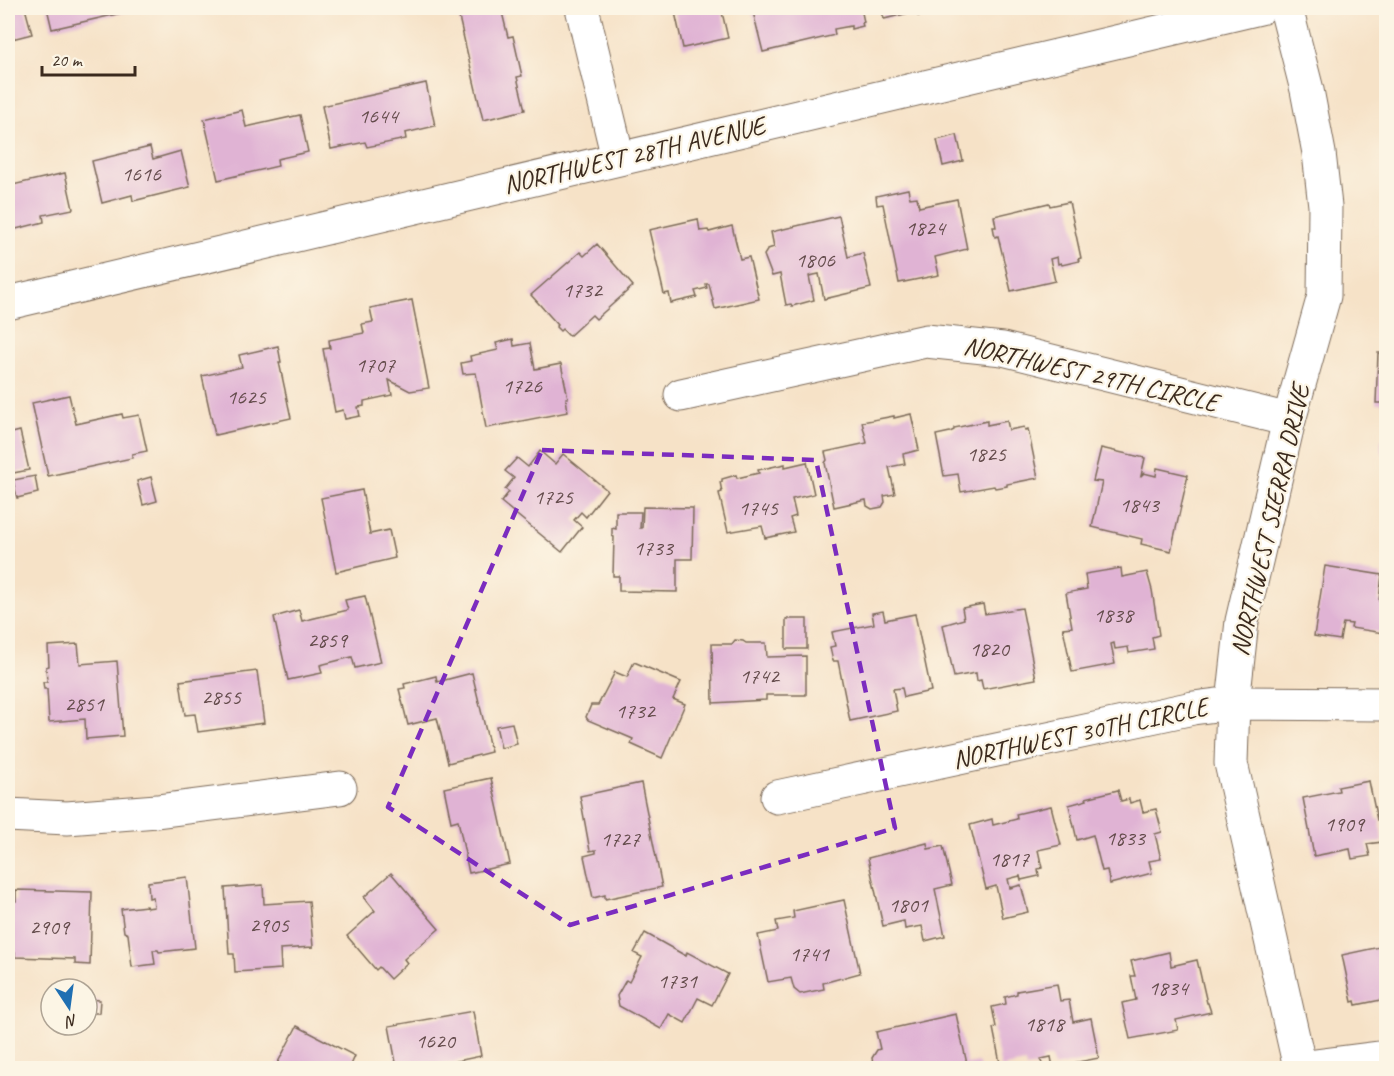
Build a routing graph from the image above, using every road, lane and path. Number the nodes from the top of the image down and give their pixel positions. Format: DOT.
graph roads {
  1 [pos="582,8"];
  2 [pos="1260,8"];
  3 [pos="1286,8"];
  4 [pos="618,158"];
  5 [pos="8,303"];
  6 [pos="681,395"];
  7 [pos="1289,420"];
  8 [pos="1233,703"];
  9 [pos="1386,704"];
  10 [pos="340,788"];
  11 [pos="777,797"];
  12 [pos="8,815"];
  13 [pos="1386,1057"];
  14 [pos="1300,1068"];
  1 -- 4 [label="street"];
  2 -- 4 [label="street, NORTHWEST 28TH AVENUE"];
  3 -- 7 [label="street, NORTHWEST SIERRA DRIVE"];
  4 -- 5 [label="street, NORTHWEST 28TH AVENUE"];
  6 -- 7 [label="street, NORTHWEST 29TH CIRCLE"];
  7 -- 8 [label="street, NORTHWEST SIERRA DRIVE"];
  8 -- 9 [label="street, NORTHWEST 30TH CIRCLE"];
  8 -- 11 [label="street, NORTHWEST 30TH CIRCLE"];
  8 -- 14 [label="street, NORTHWEST SIERRA DRIVE"];
  10 -- 12 [label="street"];
  13 -- 14 [label="street"];
}
